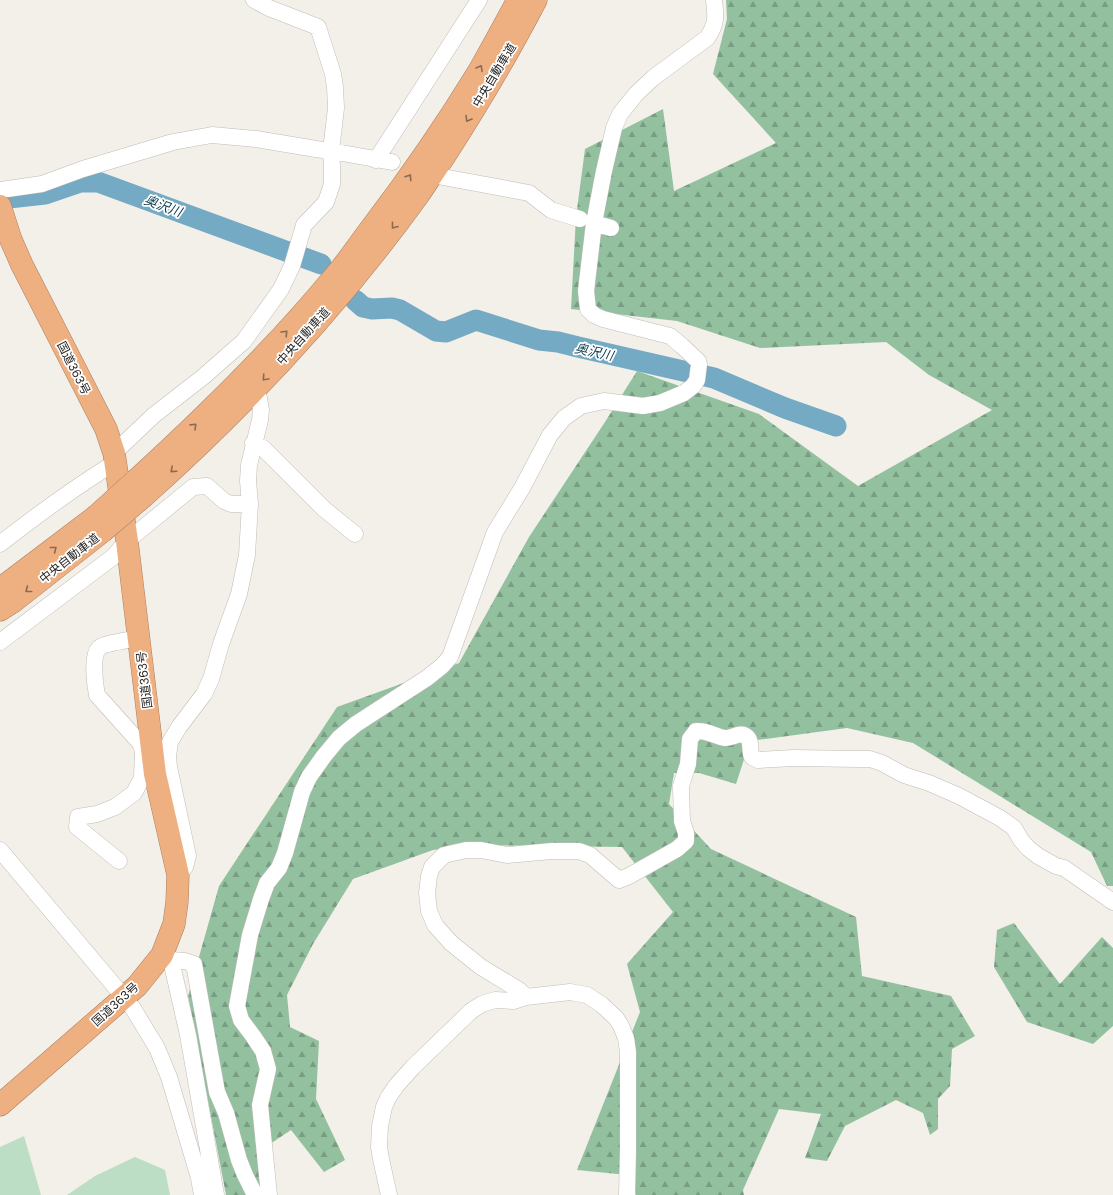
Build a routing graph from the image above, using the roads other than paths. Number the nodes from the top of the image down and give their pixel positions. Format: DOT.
graph roads {
  1 [pos="254,0"];
  2 [pos="480,0"];
  3 [pos="518,0"];
  4 [pos="536,0"];
  5 [pos="714,0"];
  6 [pos="331,151"];
  7 [pos="432,175"];
  8 [pos="0,190"];
  9 [pos="0,206"];
  10 [pos="587,221"];
  11 [pos="612,228"];
  12 [pos="244,341"];
  13 [pos="251,356"];
  14 [pos="259,398"];
  15 [pos="253,443"];
  16 [pos="115,457"];
  17 [pos="140,489"];
  18 [pos="250,504"];
  19 [pos="99,524"];
  20 [pos="355,534"];
  21 [pos="127,541"];
  22 [pos="0,544"];
  23 [pos="0,590"];
  24 [pos="0,610"];
  25 [pos="139,638"];
  26 [pos="0,642"];
  27 [pos="147,750"];
  28 [pos="0,850"];
  29 [pos="119,861"];
  30 [pos="178,875"];
  31 [pos="1113,902"];
  32 [pos="167,958"];
  33 [pos="116,989"];
  34 [pos="526,997"];
  35 [pos="132,1007"];
  36 [pos="0,1105"];
  37 [pos="626,1177"];
  38 [pos="202,1195"];
  39 [pos="216,1195"];
  40 [pos="255,1195"];
  41 [pos="269,1195"];
  42 [pos="390,1195"];
  43 [pos="615,1195"];
  44 [pos="626,1195"];
  1 -- 6 [label="street"];
  2 -- 6 [label="street"];
  17 -- 3 [label="highway, 中央自動車道, one-way"];
  4 -- 17 [label="highway, 中央自動車道, one-way"];
  5 -- 10 [label="street"];
  6 -- 8 [label="street"];
  6 -- 12 [label="street"];
  7 -- 10 [label="street"];
  9 -- 16 [label="highway, 国道363号"];
  10 -- 11 [label="street"];
  10 -- 41 [label="street"];
  12 -- 13 [label="street"];
  12 -- 16 [label="street"];
  14 -- 15 [label="street"];
  15 -- 18 [label="street"];
  15 -- 20 [label="street"];
  16 -- 21 [label="highway, 国道363号"];
  16 -- 22 [label="street"];
  17 -- 19 [label="highway, 中央自動車道, bridge"];
  18 -- 21 [label="street"];
  18 -- 30 [label="street"];
  23 -- 19 [label="highway, 中央自動車道, one-way"];
  19 -- 24 [label="highway, 中央自動車道, one-way"];
  21 -- 25 [label="highway, 国道363号"];
  21 -- 26 [label="street"];
  25 -- 27 [label="highway, 国道363号"];
  25 -- 27 [label="street"];
  27 -- 29 [label="street"];
  27 -- 30 [label="highway, 国道363号"];
  28 -- 33 [label="street"];
  30 -- 32 [label="highway, 国道363号"];
  31 -- 34 [label="street"];
  32 -- 36 [label="highway, 国道363号"];
  32 -- 39 [label="street"];
  32 -- 40 [label="street"];
  34 -- 37 [label="street"];
  34 -- 42 [label="street"];
  35 -- 38 [label="street"];
  37 -- 43 [label="street"];
  37 -- 44 [label="street"];
}
